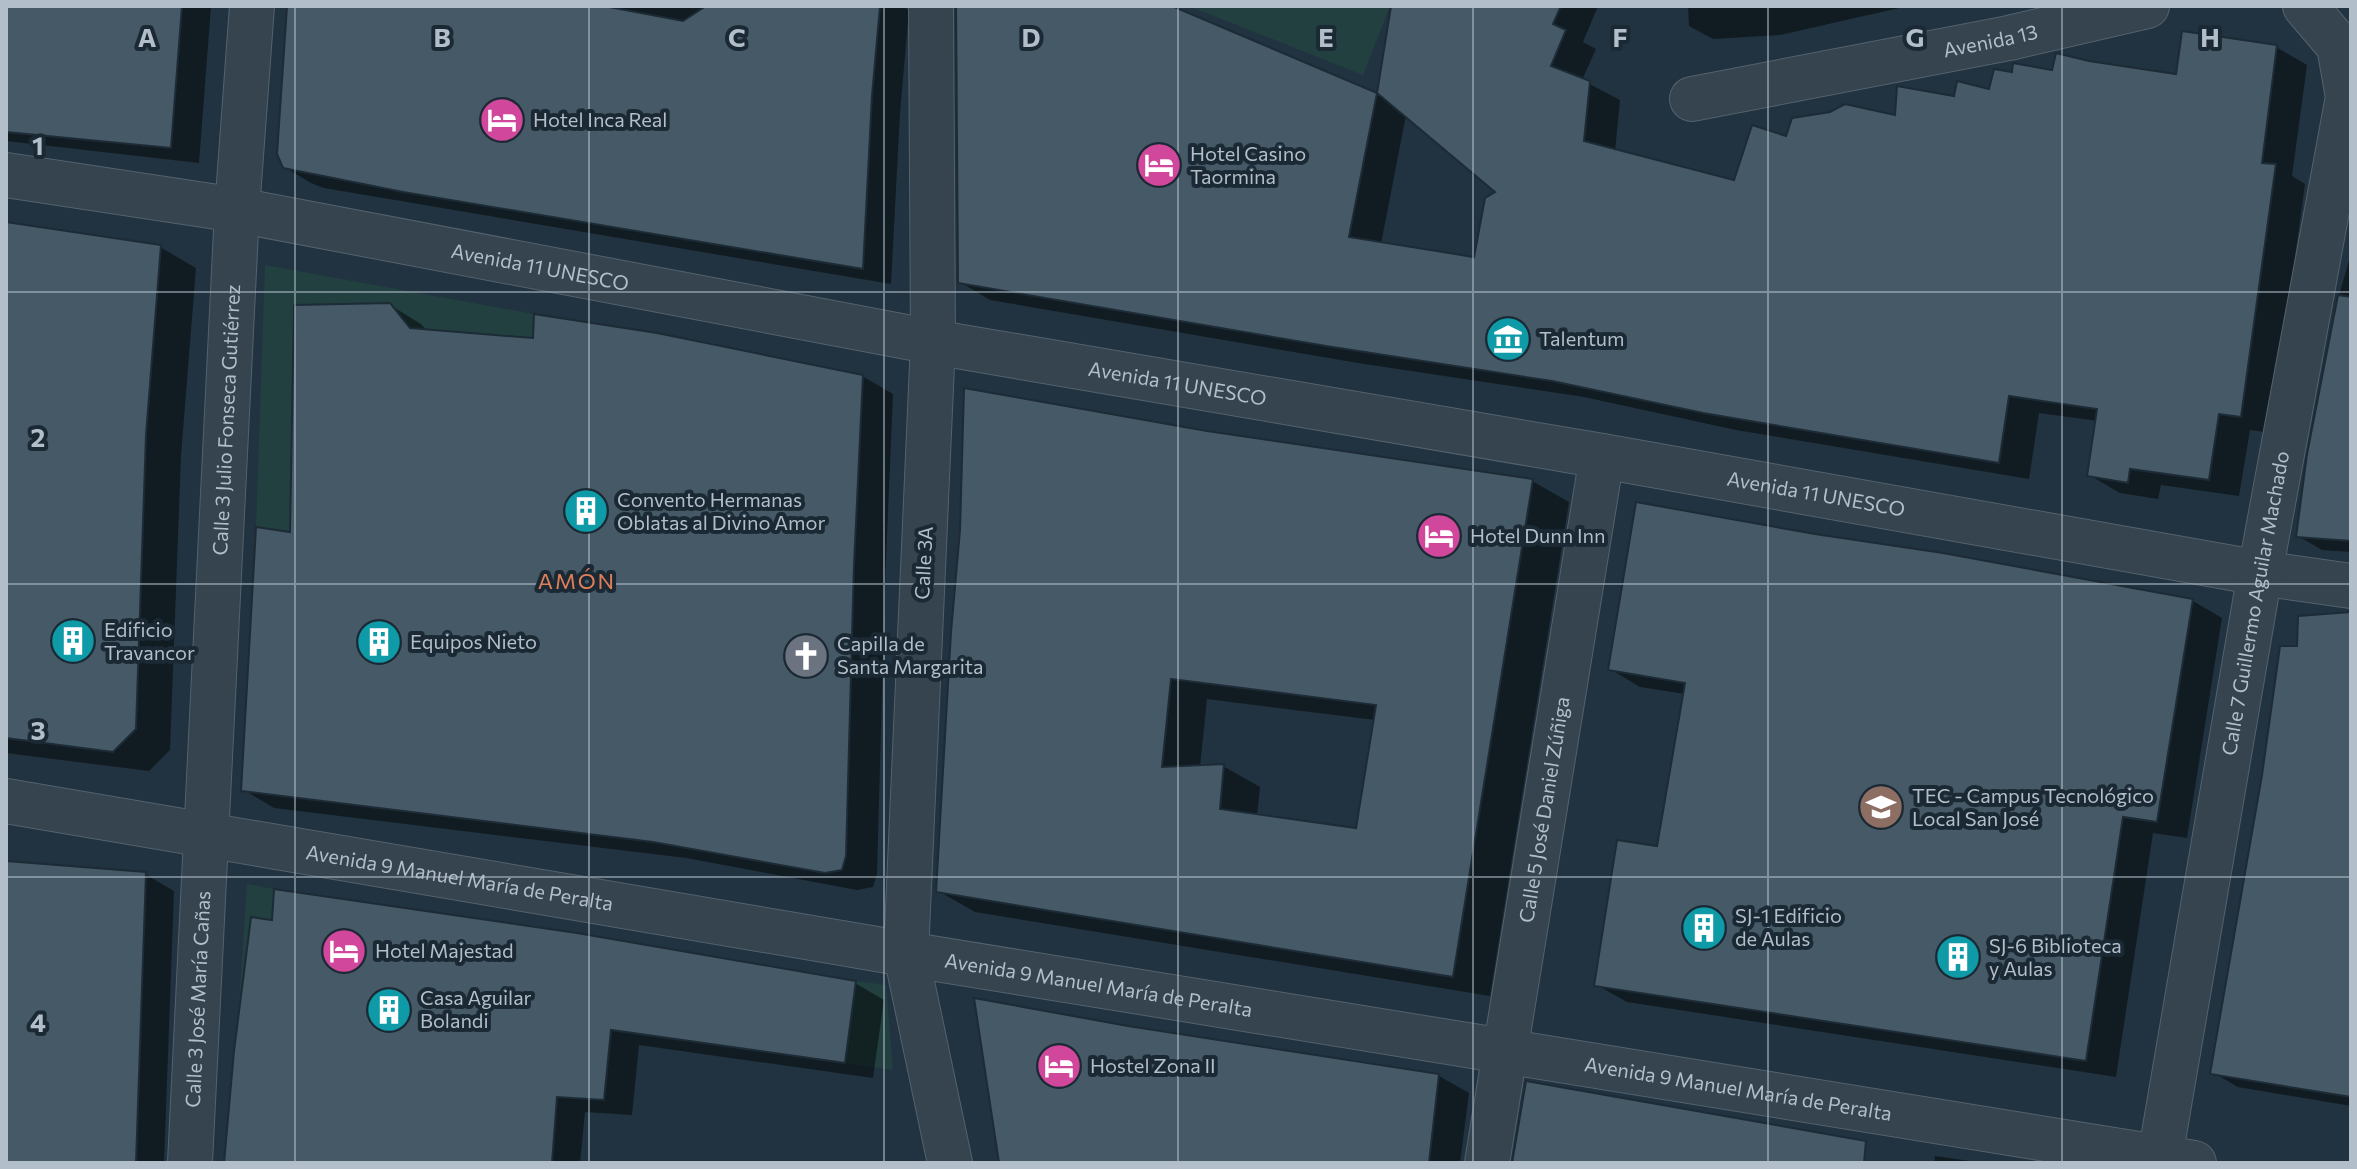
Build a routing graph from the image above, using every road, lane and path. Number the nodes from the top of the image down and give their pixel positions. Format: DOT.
graph roads {
  1 [pos="252,6"];
  2 [pos="931,6"];
  3 [pos="2147,6"];
  4 [pos="2305,6"];
  5 [pos="1692,99"];
  6 [pos="6,175"];
  7 [pos="237,210"];
  8 [pos="933,342"];
  9 [pos="1602,456"];
  10 [pos="2260,573"];
  11 [pos="2351,586"];
  12 [pos="6,801"];
  13 [pos="208,835"];
  14 [pos="906,954"];
  15 [pos="1506,1050"];
  16 [pos="2171,1161"];
  17 [pos="190,1163"];
  18 [pos="950,1163"];
  19 [pos="1487,1163"];
  1 -- 7 [label="street, Calle 3 Julio Fonseca Gutiérrez"];
  2 -- 8 [label="street, Calle 3A"];
  3 -- 5 [label="street, Avenida 13"];
  4 -- 10 [label="street, Calle 7 Guillermo Aguilar Machado"];
  6 -- 7 [label="street, Avenida 11 UNESCO"];
  7 -- 8 [label="street, Avenida 11 UNESCO"];
  7 -- 13 [label="street, Calle 3 Julio Fonseca Gutiérrez"];
  8 -- 9 [label="street, Avenida 11 UNESCO"];
  8 -- 14 [label="street, Calle 3A"];
  9 -- 10 [label="street, Avenida 11 UNESCO"];
  9 -- 15 [label="street, Calle 5 José Daniel Zúñiga"];
  10 -- 11 [label="street, Avenida 11 UNESCO"];
  10 -- 16 [label="street, Calle 7 Guillermo Aguilar Machado"];
  12 -- 13 [label="street, Avenida 9 Manuel María de Peralta"];
  13 -- 14 [label="street, Avenida 9 Manuel María de Peralta"];
  13 -- 17 [label="street, Calle 3 José María Cañas"];
  14 -- 15 [label="street, Avenida 9 Manuel María de Peralta"];
  14 -- 18 [label="street, Calle 3A"];
  15 -- 16 [label="street, Avenida 9 Manuel María de Peralta"];
  15 -- 19 [label="street, Calle 5 José Daniel Zúñiga"];
}
